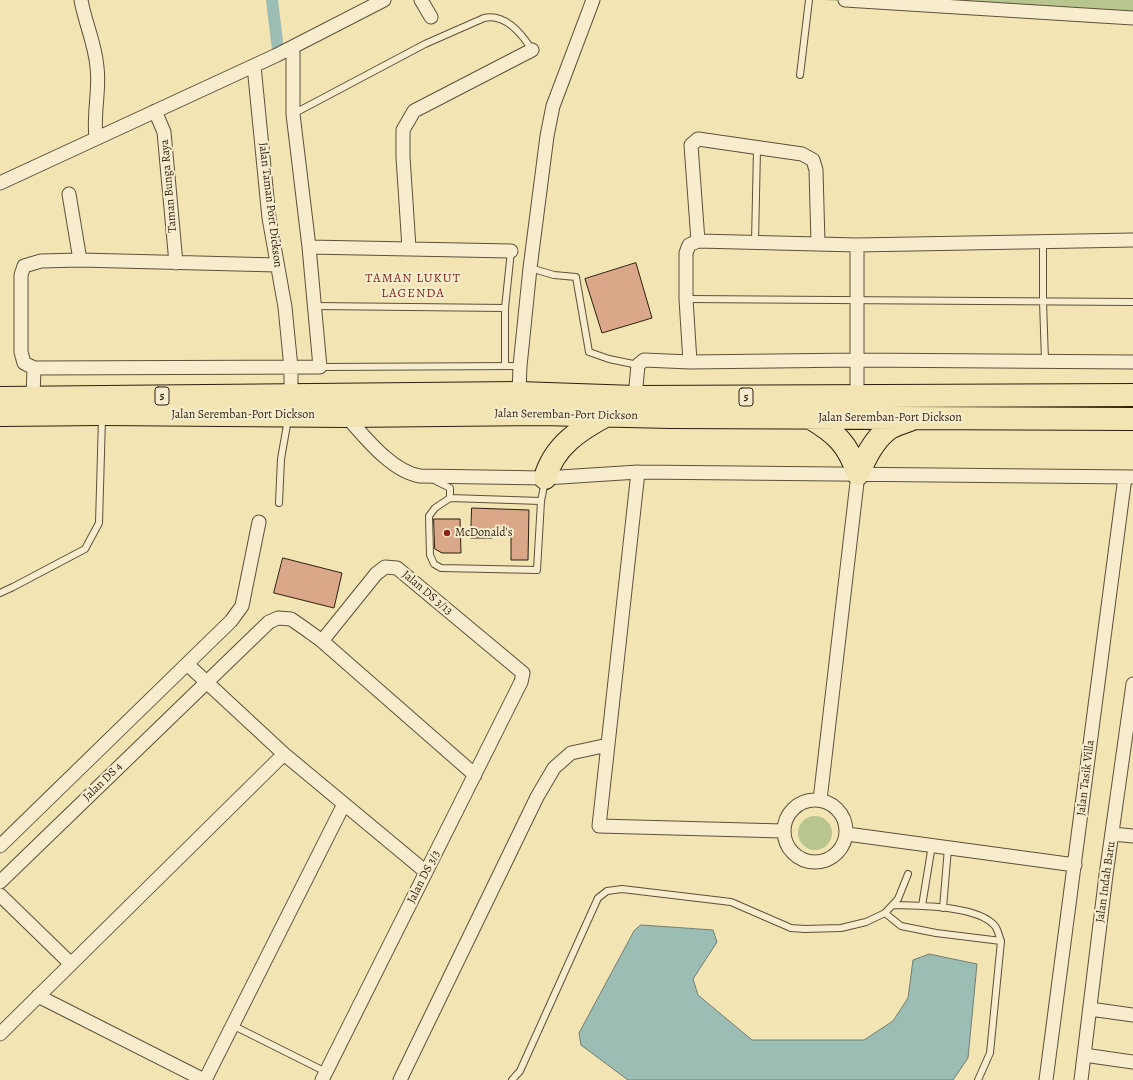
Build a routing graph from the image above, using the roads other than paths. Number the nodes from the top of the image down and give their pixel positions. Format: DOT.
graph roads {
  1 [pos="81,0"];
  2 [pos="384,0"];
  3 [pos="421,0"];
  4 [pos="592,0"];
  5 [pos="809,0"];
  6 [pos="845,0"];
  7 [pos="431,17"];
  8 [pos="1133,18"];
  9 [pos="293,48"];
  10 [pos="532,50"];
  11 [pos="257,64"];
  12 [pos="800,75"];
  13 [pos="155,111"];
  14 [pos="293,114"];
  15 [pos="96,138"];
  16 [pos="757,149"];
  17 [pos="0,183"];
  18 [pos="69,194"];
  19 [pos="1133,240"];
  20 [pos="698,241"];
  21 [pos="1043,241"];
  22 [pos="755,242"];
  23 [pos="818,244"];
  24 [pos="857,245"];
  25 [pos="309,248"];
  26 [pos="409,248"];
  27 [pos="511,251"];
  28 [pos="80,260"];
  29 [pos="176,263"];
  30 [pos="277,265"];
  31 [pos="530,268"];
  32 [pos="686,299"];
  33 [pos="857,300"];
  34 [pos="1043,301"];
  35 [pos="1133,302"];
  36 [pos="315,306"];
  37 [pos="505,308"];
  38 [pos="857,360"];
  39 [pos="1045,361"];
  40 [pos="690,362"];
  41 [pos="1133,362"];
  42 [pos="638,365"];
  43 [pos="505,366"];
  44 [pos="520,366"];
  45 [pos="320,367"];
  46 [pos="34,368"];
  47 [pos="291,368"];
  48 [pos="519,393"];
  49 [pos="1133,395"];
  50 [pos="636,396"];
  51 [pos="33,397"];
  52 [pos="857,397"];
  53 [pos="0,398"];
  54 [pos="290,410"];
  55 [pos="102,414"];
  56 [pos="505,414"];
  57 [pos="540,414"];
  58 [pos="0,415"];
  59 [pos="608,415"];
  60 [pos="346,416"];
  61 [pos="809,417"];
  62 [pos="837,417"];
  63 [pos="885,418"];
  64 [pos="918,418"];
  65 [pos="1128,421"];
  66 [pos="638,472"];
  67 [pos="858,474"];
  68 [pos="420,476"];
  69 [pos="1129,477"];
  70 [pos="545,478"];
  71 [pos="450,498"];
  72 [pos="541,501"];
  73 [pos="279,502"];
  74 [pos="259,522"];
  75 [pos="0,593"];
  76 [pos="322,641"];
  77 [pos="187,664"];
  78 [pos="523,672"];
  79 [pos="205,682"];
  80 [pos="1133,684"];
  81 [pos="1132,698"];
  82 [pos="608,745"];
  83 [pos="284,754"];
  84 [pos="475,775"];
  85 [pos="820,800"];
  86 [pos="344,804"];
  87 [pos="783,831"];
  88 [pos="847,834"];
  89 [pos="1112,834"];
  90 [pos="1133,836"];
  91 [pos="932,845"];
  92 [pos="0,846"];
  93 [pos="948,848"];
  94 [pos="1075,865"];
  95 [pos="426,872"];
  96 [pos="908,874"];
  97 [pos="0,882"];
  98 [pos="0,895"];
  99 [pos="893,905"];
  100 [pos="922,906"];
  101 [pos="942,908"];
  102 [pos="885,913"];
  103 [pos="1001,941"];
  104 [pos="71,964"];
  105 [pos="38,996"];
  106 [pos="1090,1009"];
  107 [pos="1133,1015"];
  108 [pos="234,1026"];
  109 [pos="0,1034"];
  110 [pos="1084,1055"];
  111 [pos="1133,1062"];
  112 [pos="324,1076"];
  113 [pos="205,1080"];
  114 [pos="400,1080"];
  115 [pos="512,1080"];
  116 [pos="978,1080"];
  117 [pos="1046,1080"];
  118 [pos="1081,1080"];
  1 -- 15 [label="street"];
  2 -- 9 [label="street"];
  3 -- 7 [label="street"];
  4 -- 31 [label="street"];
  5 -- 12 [label="lane"];
  6 -- 8 [label="street"];
  9 -- 11 [label="street"];
  9 -- 14 [label="street"];
  10 -- 14 [label="lane"];
  10 -- 26 [label="street"];
  11 -- 13 [label="street"];
  11 -- 30 [label="street, Jalan Taman Port Dickson"];
  13 -- 15 [label="street"];
  13 -- 29 [label="street, Taman Bunga Raya"];
  14 -- 25 [label="street"];
  15 -- 17 [label="street"];
  16 -- 20 [label="street"];
  16 -- 22 [label="lane"];
  16 -- 23 [label="street"];
  18 -- 28 [label="street"];
  19 -- 21 [label="street"];
  20 -- 22 [label="street"];
  20 -- 32 [label="street"];
  21 -- 24 [label="street"];
  21 -- 34 [label="lane"];
  22 -- 23 [label="street"];
  23 -- 24 [label="street"];
  24 -- 33 [label="street"];
  25 -- 26 [label="street"];
  25 -- 36 [label="street"];
  26 -- 27 [label="street"];
  27 -- 37 [label="lane"];
  28 -- 29 [label="street"];
  28 -- 46 [label="street"];
  29 -- 30 [label="street"];
  30 -- 47 [label="street, Jalan Taman Port Dickson"];
  31 -- 42 [label="lane"];
  31 -- 44 [label="street"];
  32 -- 33 [label="lane"];
  32 -- 40 [label="street"];
  33 -- 34 [label="lane"];
  33 -- 38 [label="street"];
  34 -- 35 [label="lane"];
  34 -- 39 [label="lane"];
  36 -- 37 [label="lane"];
  36 -- 45 [label="street"];
  37 -- 43 [label="lane"];
  38 -- 39 [label="street"];
  38 -- 40 [label="street"];
  38 -- 52 [label="street"];
  39 -- 41 [label="street"];
  40 -- 42 [label="street"];
  42 -- 50 [label="street"];
  43 -- 44 [label="lane"];
  43 -- 45 [label="lane"];
  44 -- 48 [label="street"];
  45 -- 47 [label="street"];
  46 -- 47 [label="street"];
  46 -- 51 [label="street"];
  47 -- 54 [label="street, Jalan Taman Port Dickson"];
  48 -- 50 [label="highway, Jalan Seremban-Port Dickson / 5"];
  48 -- 54 [label="highway, Jalan Seremban-Port Dickson / 5"];
  48 -- 56 [label="highway"];
  48 -- 57 [label="highway"];
  49 -- 52 [label="highway, Jalan Seremban-Port Dickson / 5"];
  50 -- 52 [label="highway, Jalan Seremban-Port Dickson / 5"];
  51 -- 53 [label="highway, Jalan Seremban-Port Dickson / 5"];
  51 -- 54 [label="highway, Jalan Seremban-Port Dickson / 5"];
  52 -- 62 [label="highway"];
  52 -- 63 [label="highway"];
  54 -- 55 [label="highway, Jalan Seremban-Port Dickson / 5"];
  54 -- 60 [label="highway, Jalan Seremban-Port Dickson / 5"];
  54 -- 73 [label="lane"];
  55 -- 58 [label="highway, Jalan Seremban-Port Dickson / 5"];
  55 -- 75 [label="lane"];
  56 -- 57 [label="highway, Jalan Seremban-Port Dickson / 5"];
  56 -- 60 [label="highway, Jalan Seremban-Port Dickson / 5"];
  57 -- 59 [label="highway, Jalan Seremban-Port Dickson / 5"];
  59 -- 61 [label="highway, Jalan Seremban-Port Dickson / 5"];
  59 -- 70 [label="highway"];
  60 -- 68 [label="street"];
  61 -- 62 [label="highway, Jalan Seremban-Port Dickson / 5"];
  61 -- 67 [label="highway"];
  62 -- 63 [label="highway, Jalan Seremban-Port Dickson / 5"];
  63 -- 64 [label="highway, Jalan Seremban-Port Dickson / 5"];
  64 -- 65 [label="highway, Jalan Seremban-Port Dickson / 5"];
  64 -- 67 [label="highway"];
  66 -- 67 [label="street"];
  66 -- 70 [label="street"];
  66 -- 82 [label="street"];
  67 -- 69 [label="street"];
  67 -- 85 [label="street"];
  68 -- 70 [label="street"];
  68 -- 71 [label="lane"];
  69 -- 94 [label="street, Jalan Tasik Villa"];
  70 -- 72 [label="lane"];
  71 -- 72 [label="lane"];
  71 -- 72 [label="lane"];
  74 -- 77 [label="street"];
  76 -- 78 [label="street, Jalan DS 3/13"];
  76 -- 79 [label="street, Jalan DS 4"];
  76 -- 84 [label="street, Jalan DS 4"];
  77 -- 79 [label="street"];
  77 -- 92 [label="street"];
  78 -- 84 [label="street, Jalan DS 3/3"];
  79 -- 83 [label="street"];
  79 -- 97 [label="street, Jalan DS 4"];
  80 -- 81 [label="street, Jalan Indah Baru"];
  81 -- 89 [label="street, Jalan Indah Baru"];
  82 -- 87 [label="street"];
  82 -- 114 [label="street"];
  83 -- 86 [label="street"];
  83 -- 104 [label="street"];
  84 -- 95 [label="street, Jalan DS 3/3"];
  85 -- 87 [label="street"];
  85 -- 88 [label="street"];
  86 -- 95 [label="street"];
  86 -- 108 [label="street"];
  87 -- 88 [label="street"];
  88 -- 91 [label="street"];
  89 -- 90 [label="street"];
  89 -- 106 [label="street, Jalan Indah Baru"];
  91 -- 93 [label="street"];
  91 -- 100 [label="lane"];
  93 -- 94 [label="street"];
  93 -- 101 [label="lane"];
  94 -- 117 [label="street, Jalan Tasik Villa"];
  95 -- 112 [label="street, Jalan DS 3/3"];
  96 -- 99 [label="lane"];
  98 -- 104 [label="street"];
  99 -- 100 [label="lane"];
  99 -- 102 [label="lane"];
  100 -- 101 [label="lane"];
  101 -- 103 [label="lane"];
  102 -- 103 [label="lane"];
  102 -- 115 [label="lane"];
  103 -- 116 [label="lane"];
  104 -- 105 [label="street"];
  105 -- 109 [label="street"];
  105 -- 113 [label="street"];
  106 -- 107 [label="street"];
  106 -- 110 [label="street, Jalan Indah Baru"];
  108 -- 112 [label="lane"];
  108 -- 113 [label="street"];
  110 -- 111 [label="street"];
  110 -- 118 [label="street, Jalan Indah Baru"];
}
